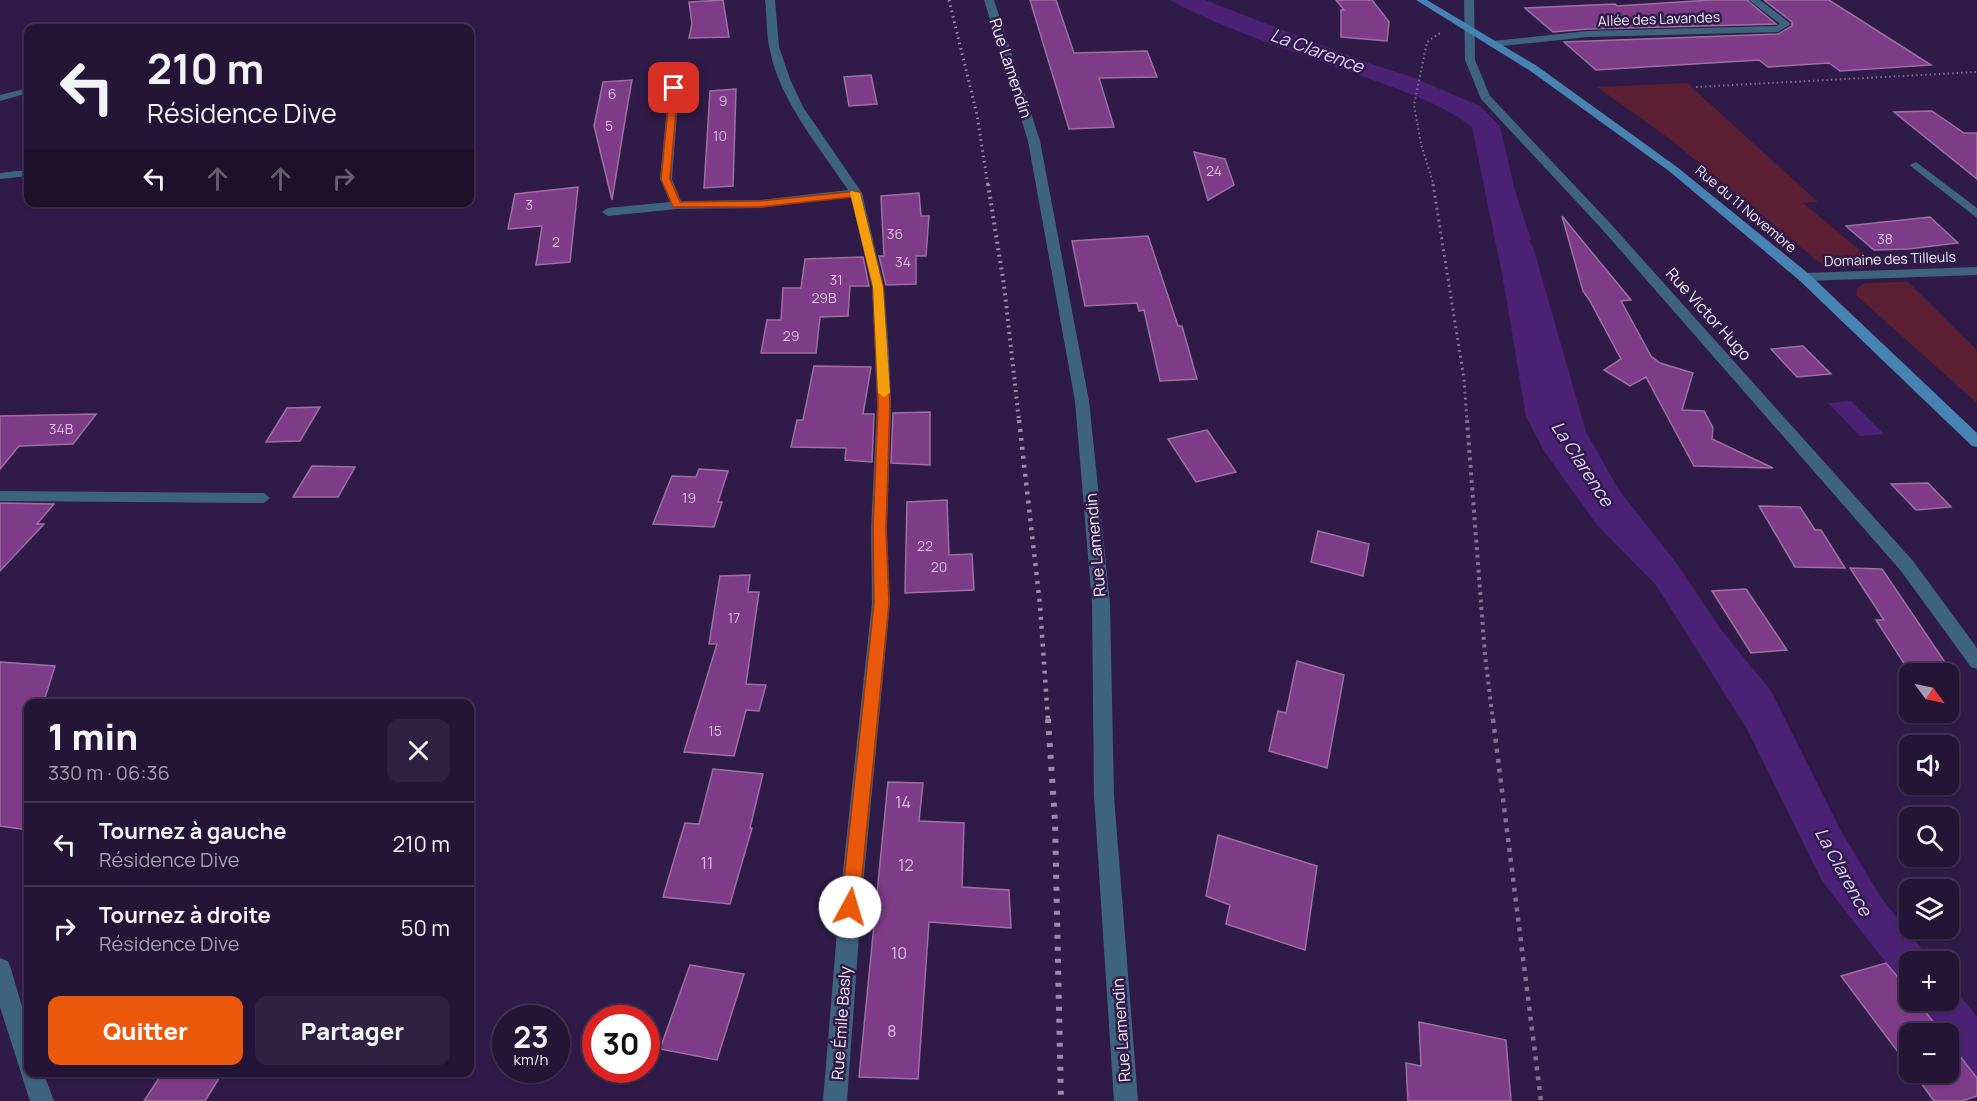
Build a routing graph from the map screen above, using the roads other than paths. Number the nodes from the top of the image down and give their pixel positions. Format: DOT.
graph roads {
  1 [pos="770,0"];
  2 [pos="989,0"];
  3 [pos="1421,0"];
  4 [pos="1469,0"];
  5 [pos="1754,0"];
  6 [pos="1470,30"];
  7 [pos="1492,44"];
  8 [pos="676,66"];
  9 [pos="24,92"];
  10 [pos="0,98"];
  11 [pos="1916,165"];
  12 [pos="24,173"];
  13 [pos="0,176"];
  14 [pos="856,193"];
  15 [pos="676,205"];
  16 [pos="608,212"];
  17 [pos="1977,214"];
  18 [pos="1977,271"];
  19 [pos="1804,277"];
  20 [pos="1977,442"];
  21 [pos="181,485"];
  22 [pos="0,496"];
  23 [pos="170,498"];
  24 [pos="264,498"];
  25 [pos="1977,662"];
  26 [pos="0,969"];
  27 [pos="24,1050"];
  28 [pos="33,1077"];
  29 [pos="42,1101"];
  30 [pos="835,1101"];
  31 [pos="1125,1101"];
  1 -- 14 [label="street, Rue Émile Basly"];
  2 -- 31 [label="street, Rue Lamendin"];
  3 -- 6 [label="main road"];
  4 -- 6 [label="street, Rue Victor Hugo"];
  5 -- 7 [label="street, Allée des Lavandes"];
  6 -- 7 [label="main road, Rue du 11 Novembre"];
  6 -- 25 [label="street, Rue Victor Hugo"];
  7 -- 19 [label="main road, Rue du 11 Novembre"];
  8 -- 15 [label="street"];
  9 -- 10 [label="lane"];
  11 -- 17 [label="street"];
  12 -- 13 [label="lane"];
  14 -- 15 [label="street"];
  14 -- 30 [label="street, Rue Émile Basly"];
  15 -- 16 [label="street"];
  18 -- 19 [label="street, Domaine des Tilleuls"];
  19 -- 20 [label="main road, Rue du 11 Novembre"];
  21 -- 23 [label="lane"];
  22 -- 23 [label="lane"];
  23 -- 24 [label="lane"];
  26 -- 27 [label="street"];
  28 -- 29 [label="street"];
}
